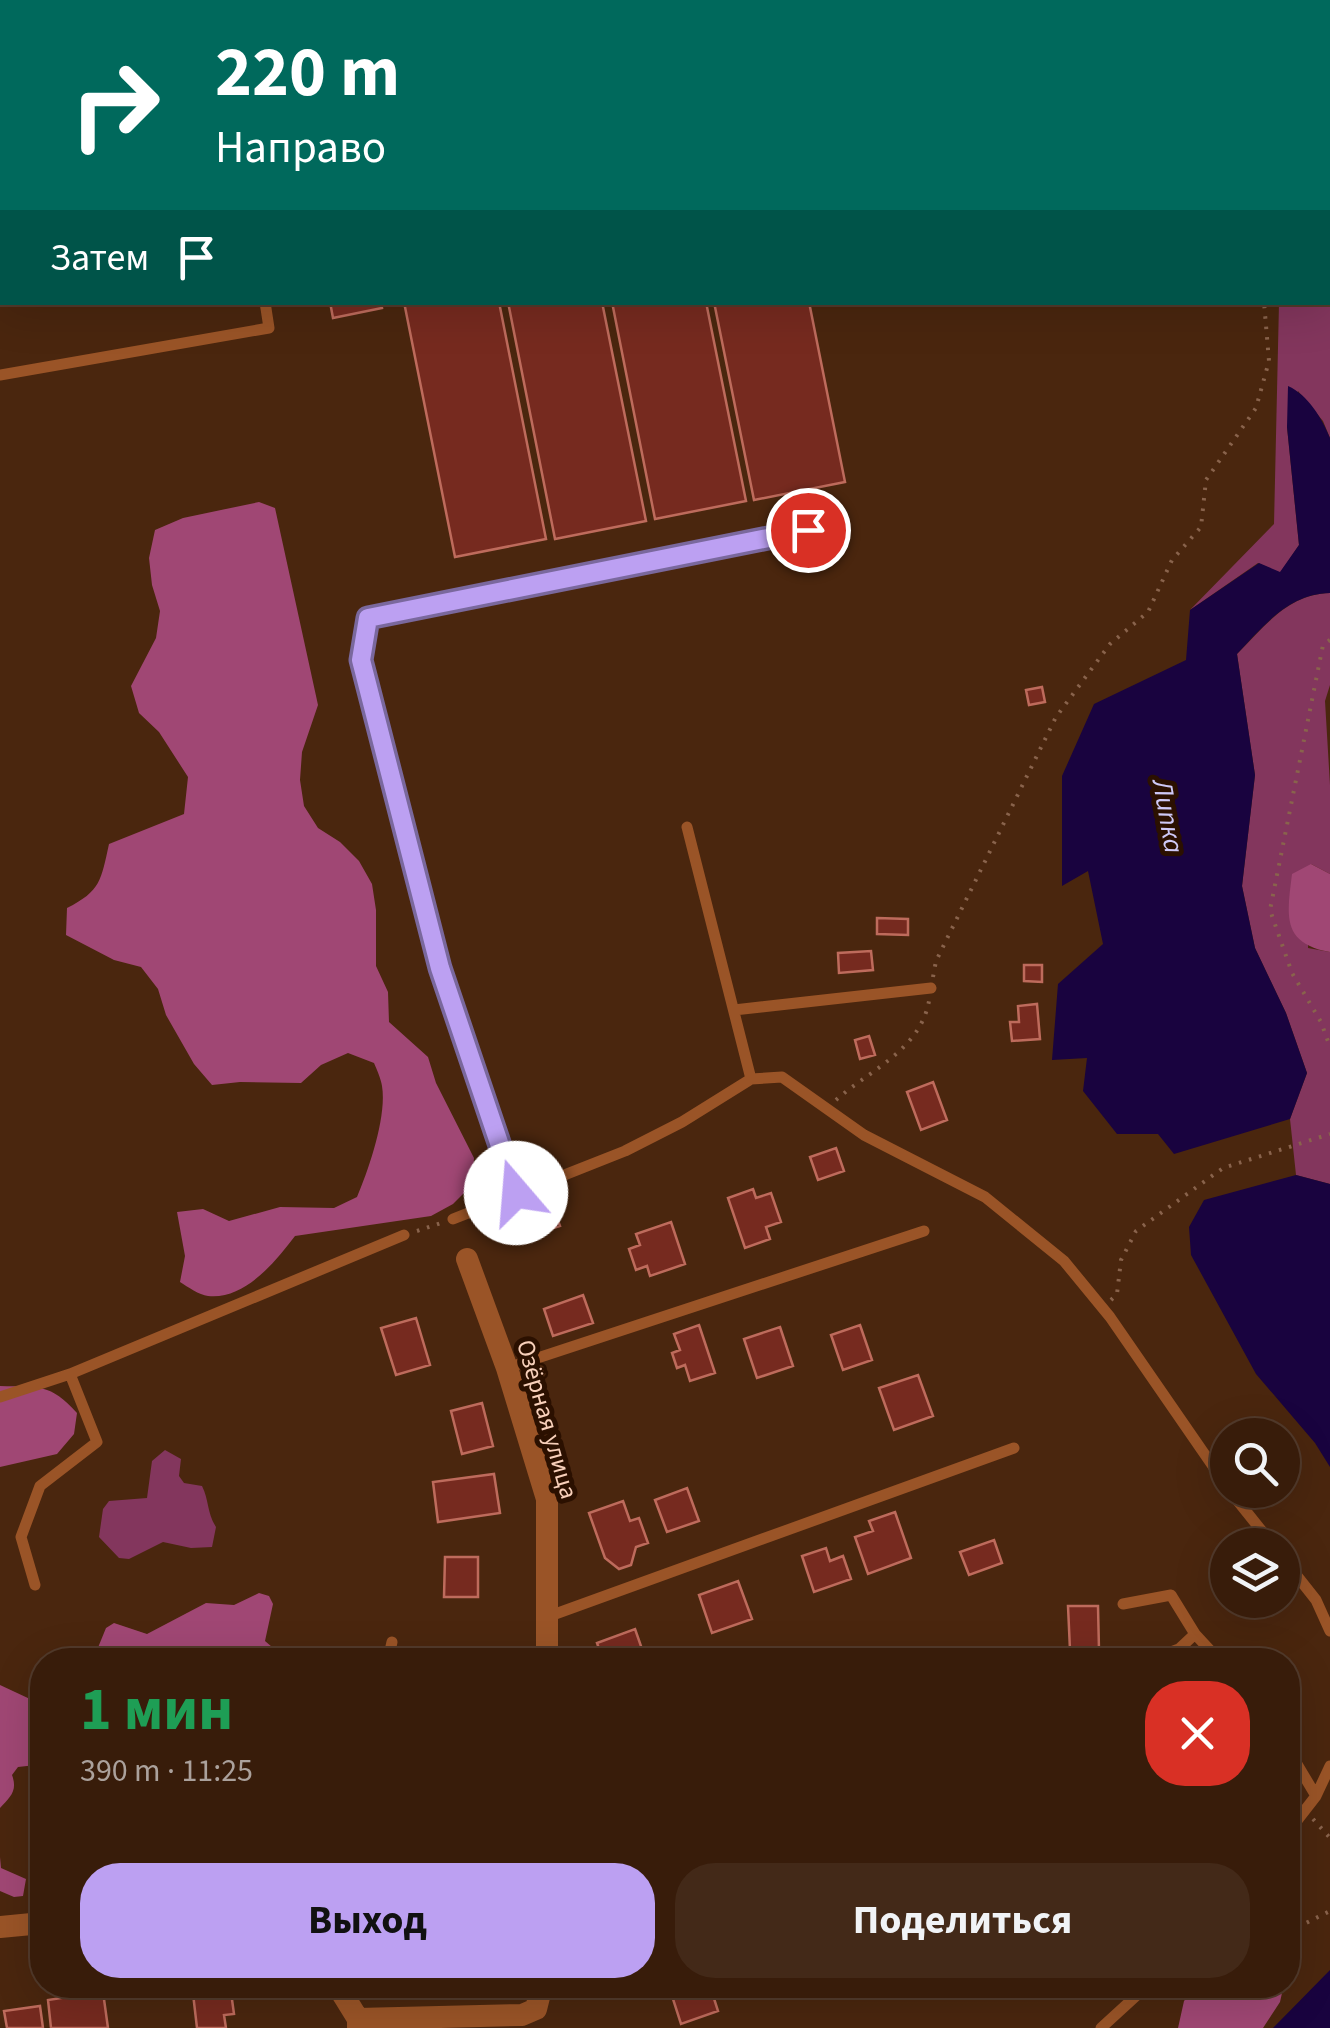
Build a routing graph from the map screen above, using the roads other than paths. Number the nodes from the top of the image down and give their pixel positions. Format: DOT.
graph roads {
  1 [pos="266,305"];
  2 [pos="0,375"];
  3 [pos="808,530"];
  4 [pos="687,826"];
  5 [pos="931,988"];
  6 [pos="734,1010"];
  7 [pos="751,1079"];
  8 [pos="516,1193"];
  9 [pos="453,1219"];
  10 [pos="924,1231"];
  11 [pos="404,1236"];
  12 [pos="468,1259"];
  13 [pos="507,1368"];
  14 [pos="70,1374"];
  15 [pos="0,1397"];
  16 [pos="1014,1448"];
  17 [pos="1210,1463"];
  18 [pos="1243,1508"];
  19 [pos="1259,1528"];
  20 [pos="1300,1580"];
  21 [pos="34,1586"];
  22 [pos="1122,1604"];
  23 [pos="547,1618"];
  24 [pos="1330,1631"];
  25 [pos="1195,1634"];
  26 [pos="392,1642"];
  27 [pos="391,1648"];
  28 [pos="547,1648"];
  29 [pos="1182,1648"];
  30 [pos="1207,1648"];
  31 [pos="1330,1766"];
  32 [pos="1300,1769"];
  33 [pos="1316,1796"];
  34 [pos="1300,1816"];
  35 [pos="30,1924"];
  36 [pos="0,1927"];
  37 [pos="345,1998"];
  38 [pos="539,1998"];
  39 [pos="1134,1998"];
  40 [pos="413,2022"];
  41 [pos="358,2023"];
  42 [pos="1101,2028"];
  1 -- 2 [label="lane"];
  3 -- 8 [label="lane"];
  4 -- 6 [label="lane"];
  5 -- 6 [label="lane"];
  6 -- 7 [label="lane"];
  7 -- 8 [label="lane"];
  7 -- 17 [label="lane"];
  8 -- 9 [label="lane"];
  10 -- 13 [label="lane"];
  11 -- 14 [label="lane"];
  12 -- 13 [label="street, Озёрная улица"];
  13 -- 23 [label="street, Озёрная улица"];
  14 -- 15 [label="lane"];
  14 -- 21 [label="lane"];
  16 -- 23 [label="lane"];
  18 -- 19 [label="lane"];
  20 -- 24 [label="lane"];
  22 -- 25 [label="lane"];
  23 -- 28 [label="street, Озёрная улица"];
  25 -- 29 [label="lane"];
  25 -- 30 [label="lane"];
  26 -- 27 [label="lane"];
  31 -- 33 [label="lane"];
  32 -- 33 [label="lane"];
  33 -- 34 [label="lane"];
  35 -- 36 [label="street"];
  37 -- 41 [label="street"];
  38 -- 40 [label="street"];
  39 -- 42 [label="lane"];
  40 -- 41 [label="street"];
}
